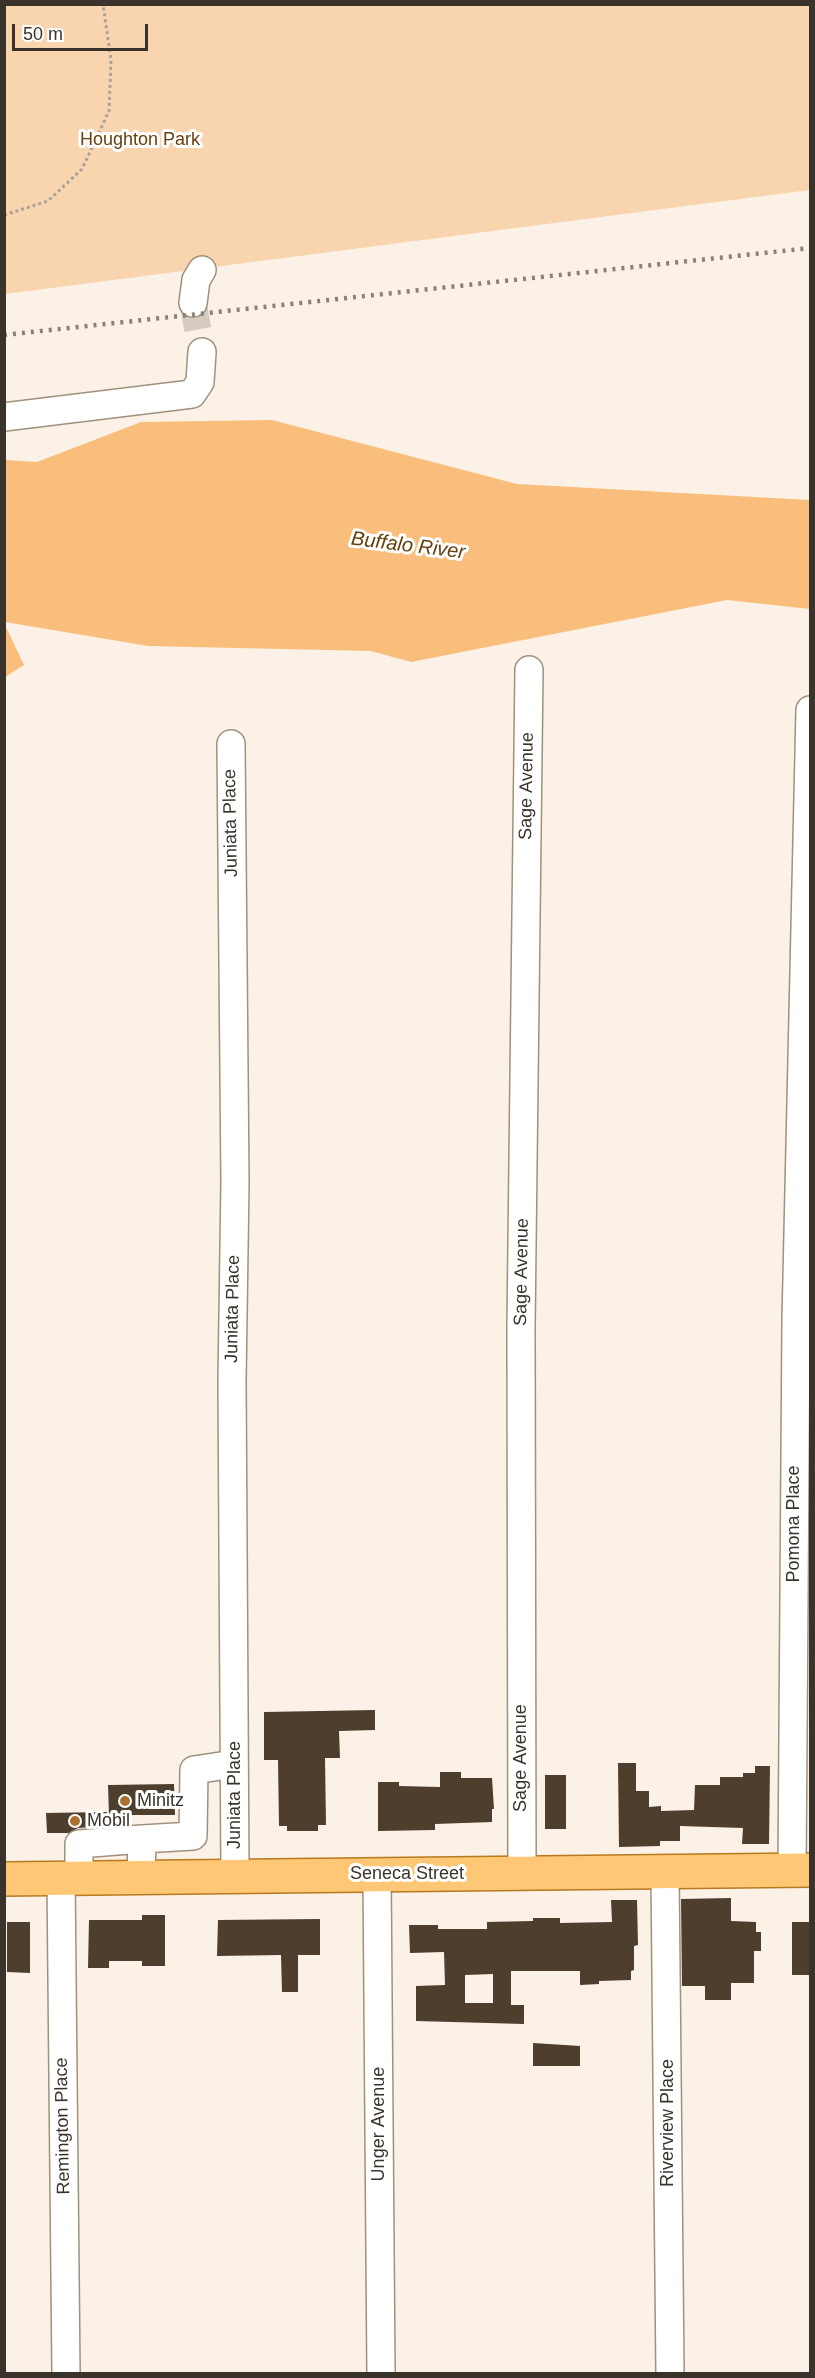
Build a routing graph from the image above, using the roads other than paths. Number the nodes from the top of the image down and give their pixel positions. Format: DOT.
graph roads {
  1 [pos="202,270"];
  2 [pos="193,303"];
  3 [pos="202,352"];
  4 [pos="4,417"];
  5 [pos="529,670"];
  6 [pos="810,710"];
  7 [pos="231,744"];
  8 [pos="234,1764"];
  9 [pos="193,1836"];
  10 [pos="142,1839"];
  11 [pos="801,1871"];
  12 [pos="665,1872"];
  13 [pos="522,1873"];
  14 [pos="235,1874"];
  15 [pos="377,1874"];
  16 [pos="195,1875"];
  17 [pos="141,1876"];
  18 [pos="70,1878"];
  19 [pos="4,1879"];
  20 [pos="66,2373"];
  21 [pos="381,2373"];
  22 [pos="670,2373"];
  1 -- 2 [label="street"];
  3 -- 4 [label="street"];
  5 -- 13 [label="street, Sage Avenue"];
  6 -- 11 [label="street, Pomona Place"];
  7 -- 8 [label="street, Juniata Place"];
  8 -- 9 [label="street"];
  8 -- 14 [label="street, Juniata Place"];
  9 -- 10 [label="street"];
  9 -- 16 [label="street"];
  10 -- 17 [label="street"];
  10 -- 18 [label="street, Remington Place"];
  11 -- 12 [label="main road, Seneca Street"];
  12 -- 13 [label="main road, Seneca Street"];
  12 -- 22 [label="street, Riverview Place"];
  13 -- 15 [label="main road, Seneca Street"];
  14 -- 15 [label="main road, Seneca Street"];
  14 -- 16 [label="main road, Seneca Street"];
  15 -- 21 [label="street, Unger Avenue"];
  16 -- 17 [label="main road, Seneca Street"];
  17 -- 18 [label="main road, Seneca Street"];
  18 -- 19 [label="main road, Seneca Street"];
  18 -- 20 [label="street, Remington Place"];
}
